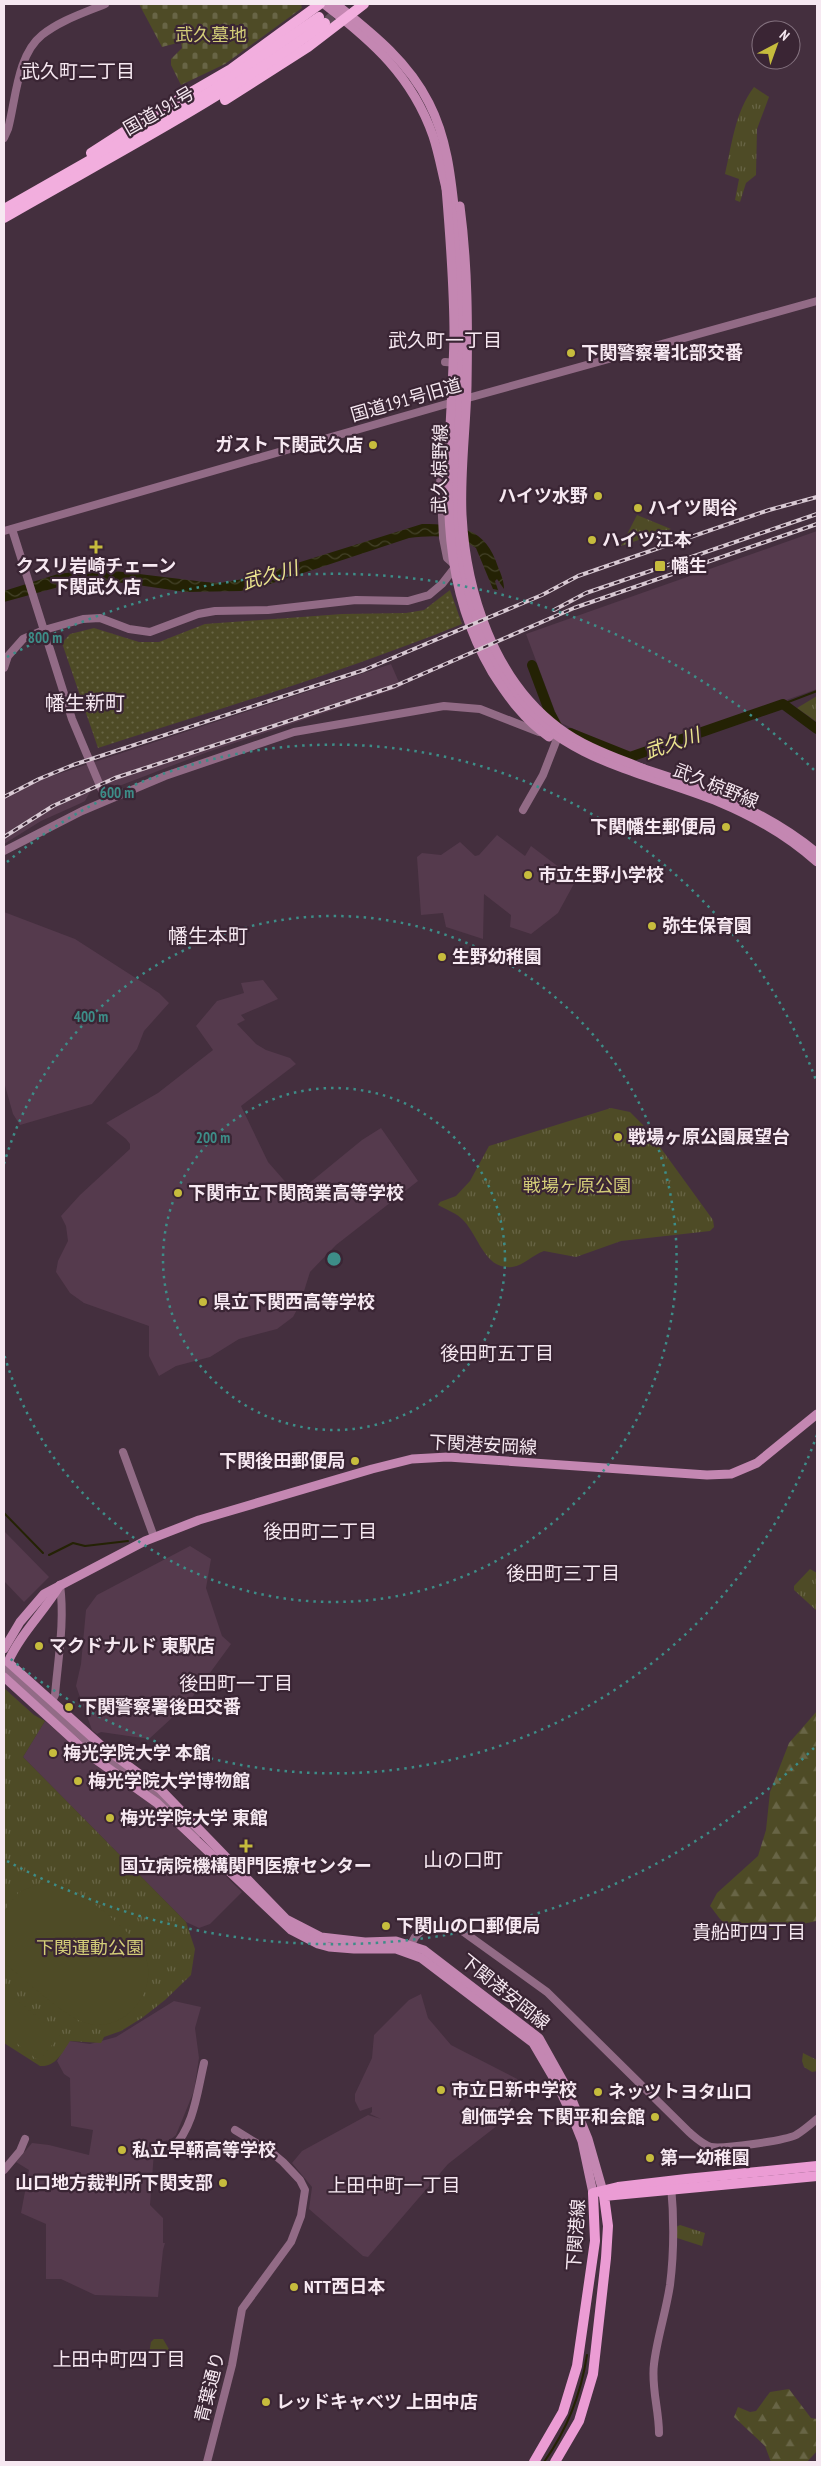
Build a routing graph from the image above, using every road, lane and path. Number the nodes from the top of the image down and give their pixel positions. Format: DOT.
graph roads {
  1 [pos="105,4"];
  2 [pos="320,4"];
  3 [pos="324,4"];
  4 [pos="336,4"];
  5 [pos="364,4"];
  6 [pos="348,18"];
  7 [pos="441,130"];
  8 [pos="4,138"];
  9 [pos="142,140"];
  10 [pos="446,188"];
  11 [pos="39,189"];
  12 [pos="4,209"];
  13 [pos="4,218"];
  14 [pos="458,250"];
  15 [pos="817,302"];
  16 [pos="448,362"];
  17 [pos="468,364"];
  18 [pos="467,398"];
  19 [pos="450,403"];
  20 [pos="448,448"];
  21 [pos="12,529"];
  22 [pos="4,532"];
  23 [pos="44,630"];
  24 [pos="4,668"];
  25 [pos="557,739"];
  26 [pos="606,759"];
  27 [pos="643,772"];
  28 [pos="699,791"];
  29 [pos="106,800"];
  30 [pos="523,810"];
  31 [pos="4,851"];
  32 [pos="817,853"];
  33 [pos="817,862"];
  34 [pos="817,1414"];
  35 [pos="123,1452"];
  36 [pos="154,1537"];
  37 [pos="60,1585"];
  38 [pos="4,1649"];
  39 [pos="5,1665"];
  40 [pos="4,1676"];
  41 [pos="51,1703"];
  42 [pos="265,1902"];
  43 [pos="408,1948"];
  44 [pos="204,2064"];
  45 [pos="817,2119"];
  46 [pos="235,2130"];
  47 [pos="25,2139"];
  48 [pos="172,2149"];
  49 [pos="817,2166"];
  50 [pos="4,2170"];
  51 [pos="817,2176"];
  52 [pos="672,2186"];
  53 [pos="600,2193"];
  54 [pos="659,2433"];
  55 [pos="208,2462"];
  56 [pos="534,2462"];
  57 [pos="554,2462"];
  1 -- 8 [label="street"];
  2 -- 11 [label="highway"];
  3 -- 6 [label="main road, 武久椋野線"];
  4 -- 6 [label="main road, 武久椋野線"];
  5 -- 6 [label="highway"];
  6 -- 7 [label="main road, 武久椋野線"];
  6 -- 9 [label="highway"];
  6 -- 10 [label="main road, 武久椋野線"];
  7 -- 14 [label="main road, 武久椋野線"];
  7 -- 17 [label="main road"];
  9 -- 11 [label="highway, 国道191号"];
  9 -- 13 [label="highway, 国道191号"];
  10 -- 14 [label="main road, 武久椋野線"];
  10 -- 16 [label="main road"];
  11 -- 12 [label="highway, 国道191号"];
  14 -- 27 [label="main road, 武久椋野線"];
  15 -- 18 [label="street, 国道191号旧道"];
  16 -- 17 [label="street"];
  16 -- 19 [label="main road"];
  17 -- 18 [label="main road"];
  18 -- 19 [label="street, 国道191号旧道"];
  18 -- 27 [label="main road"];
  19 -- 20 [label="main road"];
  19 -- 21 [label="street, 国道191号旧道"];
  20 -- 23 [label="street"];
  20 -- 27 [label="main road"];
  21 -- 22 [label="street, 国道191号旧道"];
  21 -- 23 [label="street"];
  23 -- 24 [label="street"];
  23 -- 29 [label="street"];
  25 -- 26 [label="street"];
  25 -- 29 [label="street"];
  25 -- 30 [label="street"];
  27 -- 28 [label="main road, 武久椋野線"];
  28 -- 32 [label="main road, 武久椋野線"];
  28 -- 33 [label="main road, 武久椋野線"];
  29 -- 31 [label="street"];
  34 -- 36 [label="main road, 下関港安岡線"];
  35 -- 36 [label="street"];
  36 -- 37 [label="main road, 下関港安岡線"];
  37 -- 38 [label="main road, 下関港安岡線"];
  37 -- 39 [label="main road, 下関港安岡線"];
  37 -- 41 [label="street"];
  39 -- 41 [label="main road, 下関港安岡線"];
  39 -- 42 [label="street"];
  40 -- 42 [label="main road, 下関港安岡線"];
  41 -- 42 [label="main road, 下関港安岡線"];
  42 -- 43 [label="main road, 下関港安岡線"];
  43 -- 45 [label="street"];
  43 -- 53 [label="main road, 下関港安岡線"];
  44 -- 48 [label="street"];
  46 -- 55 [label="street, 青葉通り"];
  47 -- 50 [label="street"];
  49 -- 52 [label="main road, 下関港線"];
  51 -- 52 [label="main road, 下関港線"];
  52 -- 53 [label="main road, 下関港線"];
  52 -- 54 [label="street"];
  53 -- 56 [label="main road, 下関港線"];
  53 -- 57 [label="main road, 下関港線"];
}
